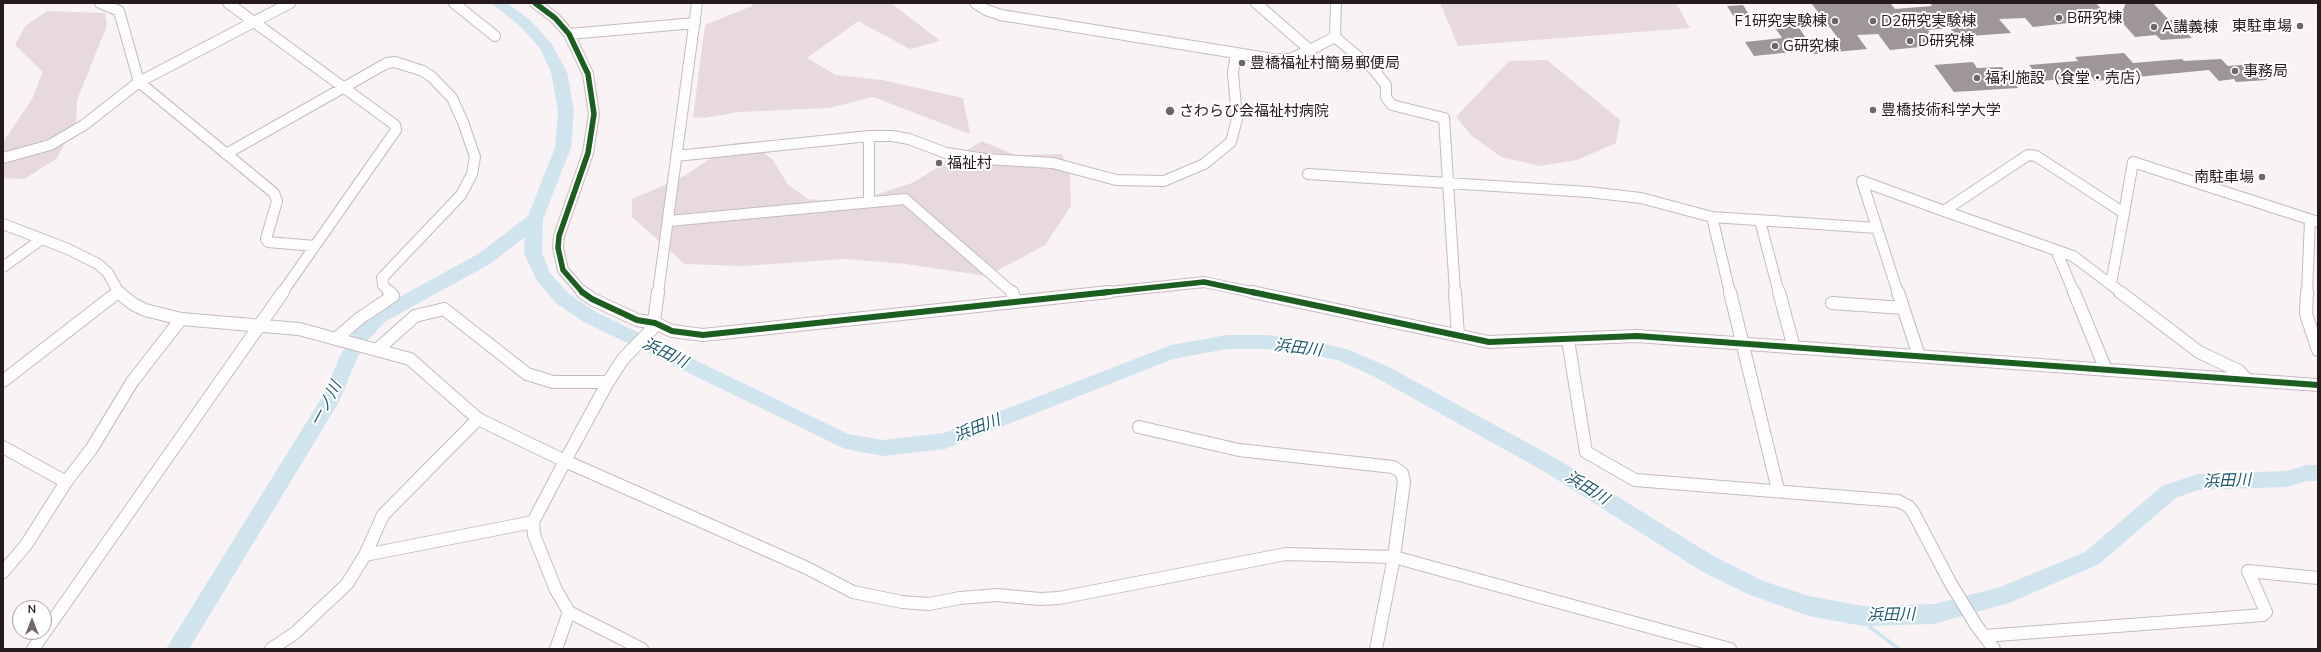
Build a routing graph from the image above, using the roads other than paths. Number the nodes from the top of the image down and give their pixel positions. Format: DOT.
graph roads {
  1 [pos="100,3"];
  2 [pos="228,3"];
  3 [pos="290,3"];
  4 [pos="454,3"];
  5 [pos="535,3"];
  6 [pos="697,3"];
  7 [pos="975,3"];
  8 [pos="996,3"];
  9 [pos="1256,3"];
  10 [pos="1336,3"];
  11 [pos="986,10"];
  12 [pos="254,22"];
  13 [pos="695,23"];
  14 [pos="569,34"];
  15 [pos="495,36"];
  16 [pos="1334,37"];
  17 [pos="1310,50"];
  18 [pos="1236,53"];
  19 [pos="139,82"];
  20 [pos="344,87"];
  21 [pos="869,136"];
  22 [pos="226,154"];
  23 [pos="676,156"];
  24 [pos="3,158"];
  25 [pos="1308,174"];
  26 [pos="1449,183"];
  27 [pos="869,202"];
  28 [pos="1944,211"];
  29 [pos="2124,213"];
  30 [pos="1712,217"];
  31 [pos="668,221"];
  32 [pos="1760,221"];
  33 [pos="2314,221"];
  34 [pos="3,224"];
  35 [pos="1877,228"];
  36 [pos="42,239"];
  37 [pos="314,246"];
  38 [pos="2056,250"];
  39 [pos="3,267"];
  40 [pos="2111,284"];
  41 [pos="118,292"];
  42 [pos="1016,302"];
  43 [pos="1832,303"];
  44 [pos="1903,308"];
  45 [pos="181,319"];
  46 [pos="260,325"];
  47 [pos="654,326"];
  48 [pos="1458,335"];
  49 [pos="338,338"];
  50 [pos="1568,340"];
  51 [pos="1743,344"];
  52 [pos="375,348"];
  53 [pos="1794,348"];
  54 [pos="2318,350"];
  55 [pos="1919,356"];
  56 [pos="2106,370"];
  57 [pos="2247,380"];
  58 [pos="3,381"];
  59 [pos="608,382"];
  60 [pos="2318,385"];
  61 [pos="478,419"];
  62 [pos="1139,427"];
  63 [pos="3,447"];
  64 [pos="566,461"];
  65 [pos="66,482"];
  66 [pos="1778,490"];
  67 [pos="533,522"];
  68 [pos="365,555"];
  69 [pos="1394,557"];
  70 [pos="3,572"];
  71 [pos="2318,578"];
  72 [pos="569,612"];
  73 [pos="1984,636"];
  74 [pos="33,649"];
  75 [pos="271,649"];
  76 [pos="556,649"];
  77 [pos="642,649"];
  78 [pos="1376,649"];
  79 [pos="1730,649"];
  80 [pos="1994,649"];
  1 -- 19 [label="street"];
  2 -- 12 [label="street"];
  3 -- 12 [label="street"];
  4 -- 15 [label="street"];
  5 -- 14 [label="street"];
  6 -- 13 [label="street"];
  7 -- 11 [label="street"];
  8 -- 11 [label="street"];
  9 -- 17 [label="street"];
  10 -- 16 [label="street"];
  11 -- 18 [label="street"];
  12 -- 19 [label="street"];
  12 -- 20 [label="street"];
  13 -- 14 [label="street"];
  13 -- 23 [label="street"];
  14 -- 47 [label="street"];
  16 -- 17 [label="street"];
  16 -- 26 [label="street"];
  17 -- 18 [label="street"];
  18 -- 21 [label="street"];
  19 -- 22 [label="street"];
  19 -- 24 [label="street"];
  20 -- 22 [label="street"];
  20 -- 37 [label="street"];
  20 -- 49 [label="street"];
  21 -- 23 [label="street"];
  21 -- 27 [label="street"];
  22 -- 37 [label="street"];
  23 -- 31 [label="street"];
  25 -- 26 [label="street"];
  26 -- 30 [label="street"];
  26 -- 48 [label="street"];
  27 -- 31 [label="street"];
  27 -- 42 [label="street"];
  28 -- 29 [label="street"];
  28 -- 35 [label="street"];
  28 -- 38 [label="street"];
  29 -- 33 [label="street"];
  29 -- 40 [label="street"];
  30 -- 32 [label="street"];
  30 -- 51 [label="street"];
  31 -- 47 [label="street"];
  32 -- 35 [label="street"];
  32 -- 53 [label="street"];
  33 -- 54 [label="street"];
  34 -- 36 [label="street"];
  35 -- 44 [label="street"];
  36 -- 39 [label="street"];
  36 -- 41 [label="street"];
  37 -- 46 [label="street"];
  38 -- 40 [label="street"];
  38 -- 56 [label="street"];
  40 -- 57 [label="street"];
  41 -- 45 [label="street"];
  41 -- 58 [label="street"];
  42 -- 47 [label="street"];
  42 -- 48 [label="street"];
  43 -- 44 [label="street"];
  44 -- 55 [label="street"];
  45 -- 46 [label="street"];
  45 -- 65 [label="street"];
  46 -- 49 [label="street"];
  46 -- 74 [label="street"];
  47 -- 59 [label="street"];
  48 -- 50 [label="street"];
  49 -- 52 [label="street"];
  50 -- 51 [label="street"];
  50 -- 66 [label="street"];
  51 -- 53 [label="street"];
  51 -- 66 [label="street"];
  52 -- 59 [label="street"];
  52 -- 61 [label="street"];
  53 -- 55 [label="street"];
  55 -- 56 [label="street"];
  56 -- 57 [label="street"];
  57 -- 60 [label="street"];
  59 -- 64 [label="street"];
  61 -- 64 [label="street"];
  61 -- 68 [label="street"];
  62 -- 69 [label="street"];
  63 -- 65 [label="street"];
  64 -- 67 [label="street"];
  64 -- 69 [label="street"];
  65 -- 70 [label="street"];
  66 -- 73 [label="street"];
  67 -- 68 [label="street"];
  67 -- 72 [label="street"];
  68 -- 75 [label="street"];
  69 -- 78 [label="street"];
  69 -- 79 [label="street"];
  71 -- 73 [label="street"];
  72 -- 76 [label="street"];
  72 -- 77 [label="street"];
  73 -- 80 [label="street"];
}
